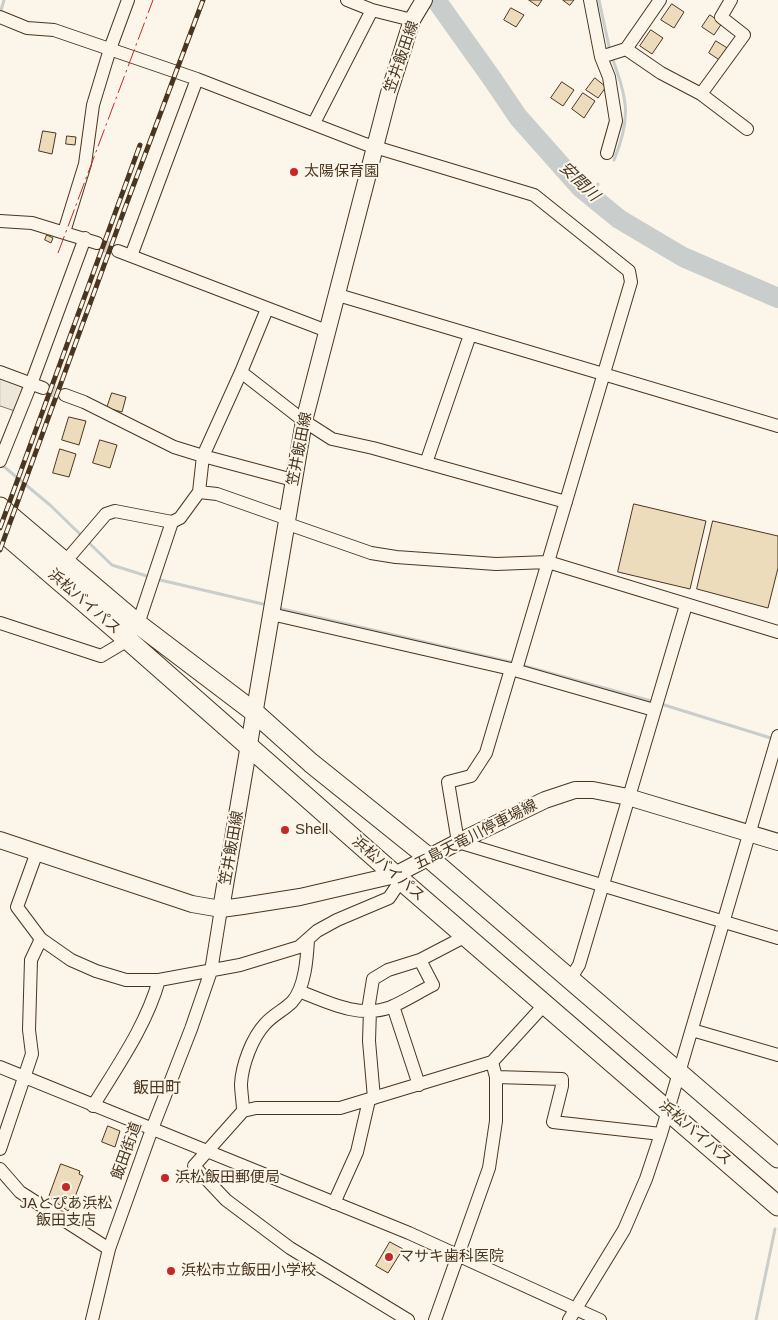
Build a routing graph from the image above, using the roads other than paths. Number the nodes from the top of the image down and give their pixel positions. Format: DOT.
graph roads {
  1 [pos="128,0"];
  2 [pos="347,0"];
  3 [pos="590,0"];
  4 [pos="660,0"];
  5 [pos="731,0"];
  6 [pos="372,10"];
  7 [pos="417,11"];
  8 [pos="2,17"];
  9 [pos="110,49"];
  10 [pos="612,53"];
  11 [pos="197,79"];
  12 [pos="701,94"];
  13 [pos="314,124"];
  14 [pos="747,128"];
  15 [pos="375,148"];
  16 [pos="608,153"];
  17 [pos="0,221"];
  18 [pos="64,232"];
  19 [pos="84,238"];
  20 [pos="97,243"];
  21 [pos="118,251"];
  22 [pos="131,256"];
  23 [pos="338,295"];
  24 [pos="267,309"];
  25 [pos="327,331"];
  26 [pos="470,335"];
  27 [pos="0,372"];
  28 [pos="241,372"];
  29 [pos="603,374"];
  30 [pos="37,386"];
  31 [pos="65,394"];
  32 [pos="304,421"];
  33 [pos="778,426"];
  34 [pos="203,456"];
  35 [pos="0,461"];
  36 [pos="426,463"];
  37 [pos="293,480"];
  38 [pos="199,492"];
  39 [pos="566,502"];
  40 [pos="0,507"];
  41 [pos="172,522"];
  42 [pos="288,522"];
  43 [pos="0,530"];
  44 [pos="64,562"];
  45 [pos="548,562"];
  46 [pos="686,605"];
  47 [pos="272,609"];
  48 [pos="0,623"];
  49 [pos="133,632"];
  50 [pos="778,632"];
  51 [pos="514,670"];
  52 [pos="654,710"];
  53 [pos="254,712"];
  54 [pos="778,736"];
  55 [pos="249,747"];
  56 [pos="628,797"];
  57 [pos="749,834"];
  58 [pos="0,840"];
  59 [pos="458,842"];
  60 [pos="778,842"];
  61 [pos="37,852"];
  62 [pos="428,857"];
  63 [pos="398,878"];
  64 [pos="602,886"];
  65 [pos="221,909"];
  66 [pos="724,922"];
  67 [pos="466,936"];
  68 [pos="778,938"];
  69 [pos="40,939"];
  70 [pos="308,940"];
  71 [pos="420,960"];
  72 [pos="211,971"];
  73 [pos="570,979"];
  74 [pos="159,980"];
  75 [pos="299,990"];
  76 [pos="545,1004"];
  77 [pos="393,1006"];
  78 [pos="369,1010"];
  79 [pos="692,1030"];
  80 [pos="778,1055"];
  81 [pos="492,1062"];
  82 [pos="0,1068"];
  83 [pos="680,1073"];
  84 [pos="25,1078"];
  85 [pos="496,1078"];
  86 [pos="419,1084"];
  87 [pos="372,1099"];
  88 [pos="94,1106"];
  89 [pos="243,1110"];
  90 [pos="668,1110"];
  91 [pos="152,1129"];
  92 [pos="661,1134"];
  93 [pos="0,1149"];
  94 [pos="206,1152"];
  95 [pos="778,1158"];
  96 [pos="0,1170"];
  97 [pos="334,1202"];
  98 [pos="778,1206"];
  99 [pos="109,1249"];
  100 [pos="458,1255"];
  101 [pos="576,1309"];
  102 [pos="92,1320"];
  103 [pos="408,1320"];
  104 [pos="435,1320"];
  105 [pos="569,1320"];
  106 [pos="600,1320"];
  1 -- 9 [label="street"];
  2 -- 6 [label="street"];
  3 -- 10 [label="street"];
  4 -- 10 [label="street"];
  5 -- 12 [label="street"];
  6 -- 7 [label="street"];
  6 -- 13 [label="street"];
  7 -- 15 [label="main road, 笠井飯田線"];
  8 -- 9 [label="street"];
  9 -- 11 [label="street"];
  9 -- 18 [label="street"];
  10 -- 12 [label="street"];
  10 -- 16 [label="street"];
  11 -- 13 [label="street"];
  11 -- 22 [label="street"];
  12 -- 14 [label="street"];
  13 -- 15 [label="street"];
  15 -- 23 [label="main road, 笠井飯田線"];
  15 -- 29 [label="street"];
  17 -- 18 [label="street"];
  18 -- 19 [label="street"];
  19 -- 20 [label="street"];
  19 -- 30 [label="street"];
  21 -- 22 [label="street"];
  22 -- 24 [label="street"];
  23 -- 25 [label="main road, 笠井飯田線"];
  23 -- 26 [label="street"];
  24 -- 25 [label="street"];
  24 -- 28 [label="street"];
  25 -- 32 [label="main road, 笠井飯田線"];
  26 -- 29 [label="street"];
  26 -- 36 [label="street"];
  27 -- 30 [label="street"];
  28 -- 32 [label="street"];
  28 -- 34 [label="street"];
  29 -- 33 [label="street"];
  29 -- 39 [label="street"];
  30 -- 35 [label="street"];
  31 -- 34 [label="street"];
  32 -- 36 [label="street"];
  32 -- 37 [label="main road, 笠井飯田線"];
  34 -- 37 [label="street"];
  34 -- 38 [label="street"];
  36 -- 39 [label="street"];
  37 -- 42 [label="main road, 笠井飯田線"];
  38 -- 41 [label="street"];
  38 -- 42 [label="street"];
  39 -- 45 [label="street"];
  40 -- 44 [label="highway, 浜松バイパス"];
  41 -- 44 [label="street"];
  41 -- 49 [label="street"];
  42 -- 45 [label="street"];
  42 -- 47 [label="main road, 笠井飯田線"];
  43 -- 49 [label="highway, 浜松バイパス"];
  44 -- 49 [label="highway, 浜松バイパス"];
  45 -- 46 [label="street"];
  45 -- 51 [label="street"];
  46 -- 50 [label="street"];
  46 -- 52 [label="street"];
  47 -- 51 [label="street"];
  47 -- 53 [label="main road, 笠井飯田線"];
  48 -- 49 [label="street"];
  49 -- 53 [label="highway, 浜松バイパス"];
  49 -- 55 [label="highway, 浜松バイパス"];
  51 -- 52 [label="street"];
  51 -- 59 [label="street"];
  52 -- 56 [label="street"];
  53 -- 55 [label="main road, 笠井飯田線"];
  53 -- 62 [label="highway, 浜松バイパス"];
  54 -- 57 [label="street"];
  55 -- 63 [label="highway, 浜松バイパス"];
  55 -- 65 [label="main road, 笠井飯田線"];
  56 -- 57 [label="main road, 五島天竜川停車場線"];
  56 -- 59 [label="main road, 五島天竜川停車場線"];
  56 -- 64 [label="street"];
  57 -- 60 [label="main road, 五島天竜川停車場線"];
  57 -- 66 [label="street"];
  58 -- 61 [label="main road, 五島天竜川停車場線"];
  59 -- 62 [label="main road, 五島天竜川停車場線"];
  59 -- 64 [label="street"];
  61 -- 65 [label="main road, 五島天竜川停車場線"];
  61 -- 69 [label="street"];
  62 -- 63 [label="main road, 五島天竜川停車場線"];
  62 -- 73 [label="highway, 浜松バイパス"];
  63 -- 65 [label="main road, 五島天竜川停車場線"];
  63 -- 67 [label="highway, 浜松バイパス"];
  63 -- 70 [label="street"];
  64 -- 66 [label="street"];
  64 -- 73 [label="street"];
  65 -- 72 [label="street, 飯田街道"];
  66 -- 68 [label="street"];
  66 -- 79 [label="street"];
  67 -- 71 [label="street"];
  67 -- 76 [label="highway, 浜松バイパス"];
  69 -- 74 [label="street"];
  69 -- 84 [label="street"];
  70 -- 72 [label="street"];
  70 -- 75 [label="street"];
  71 -- 77 [label="street"];
  71 -- 78 [label="street"];
  72 -- 74 [label="street"];
  72 -- 91 [label="street, 飯田街道"];
  73 -- 83 [label="highway, 浜松バイパス"];
  74 -- 88 [label="street"];
  75 -- 78 [label="street"];
  75 -- 89 [label="street"];
  76 -- 81 [label="street"];
  76 -- 90 [label="highway, 浜松バイパス"];
  77 -- 78 [label="street"];
  77 -- 86 [label="street"];
  78 -- 87 [label="street"];
  79 -- 80 [label="street"];
  79 -- 83 [label="street"];
  81 -- 85 [label="street"];
  81 -- 86 [label="street"];
  82 -- 84 [label="street"];
  83 -- 90 [label="street"];
  83 -- 95 [label="highway, 浜松バイパス"];
  84 -- 88 [label="street"];
  84 -- 93 [label="street"];
  85 -- 92 [label="street"];
  85 -- 100 [label="street"];
  86 -- 87 [label="street"];
  87 -- 89 [label="street"];
  87 -- 97 [label="street"];
  88 -- 91 [label="street"];
  89 -- 94 [label="street"];
  90 -- 92 [label="street"];
  90 -- 98 [label="highway, 浜松バイパス"];
  91 -- 94 [label="street"];
  91 -- 99 [label="street, 飯田街道"];
  92 -- 101 [label="street"];
  94 -- 97 [label="street"];
  94 -- 103 [label="street"];
  96 -- 99 [label="street"];
  97 -- 100 [label="street"];
  99 -- 102 [label="street, 飯田街道"];
  100 -- 101 [label="street"];
  100 -- 104 [label="street"];
  101 -- 105 [label="street"];
  101 -- 106 [label="street"];
}
